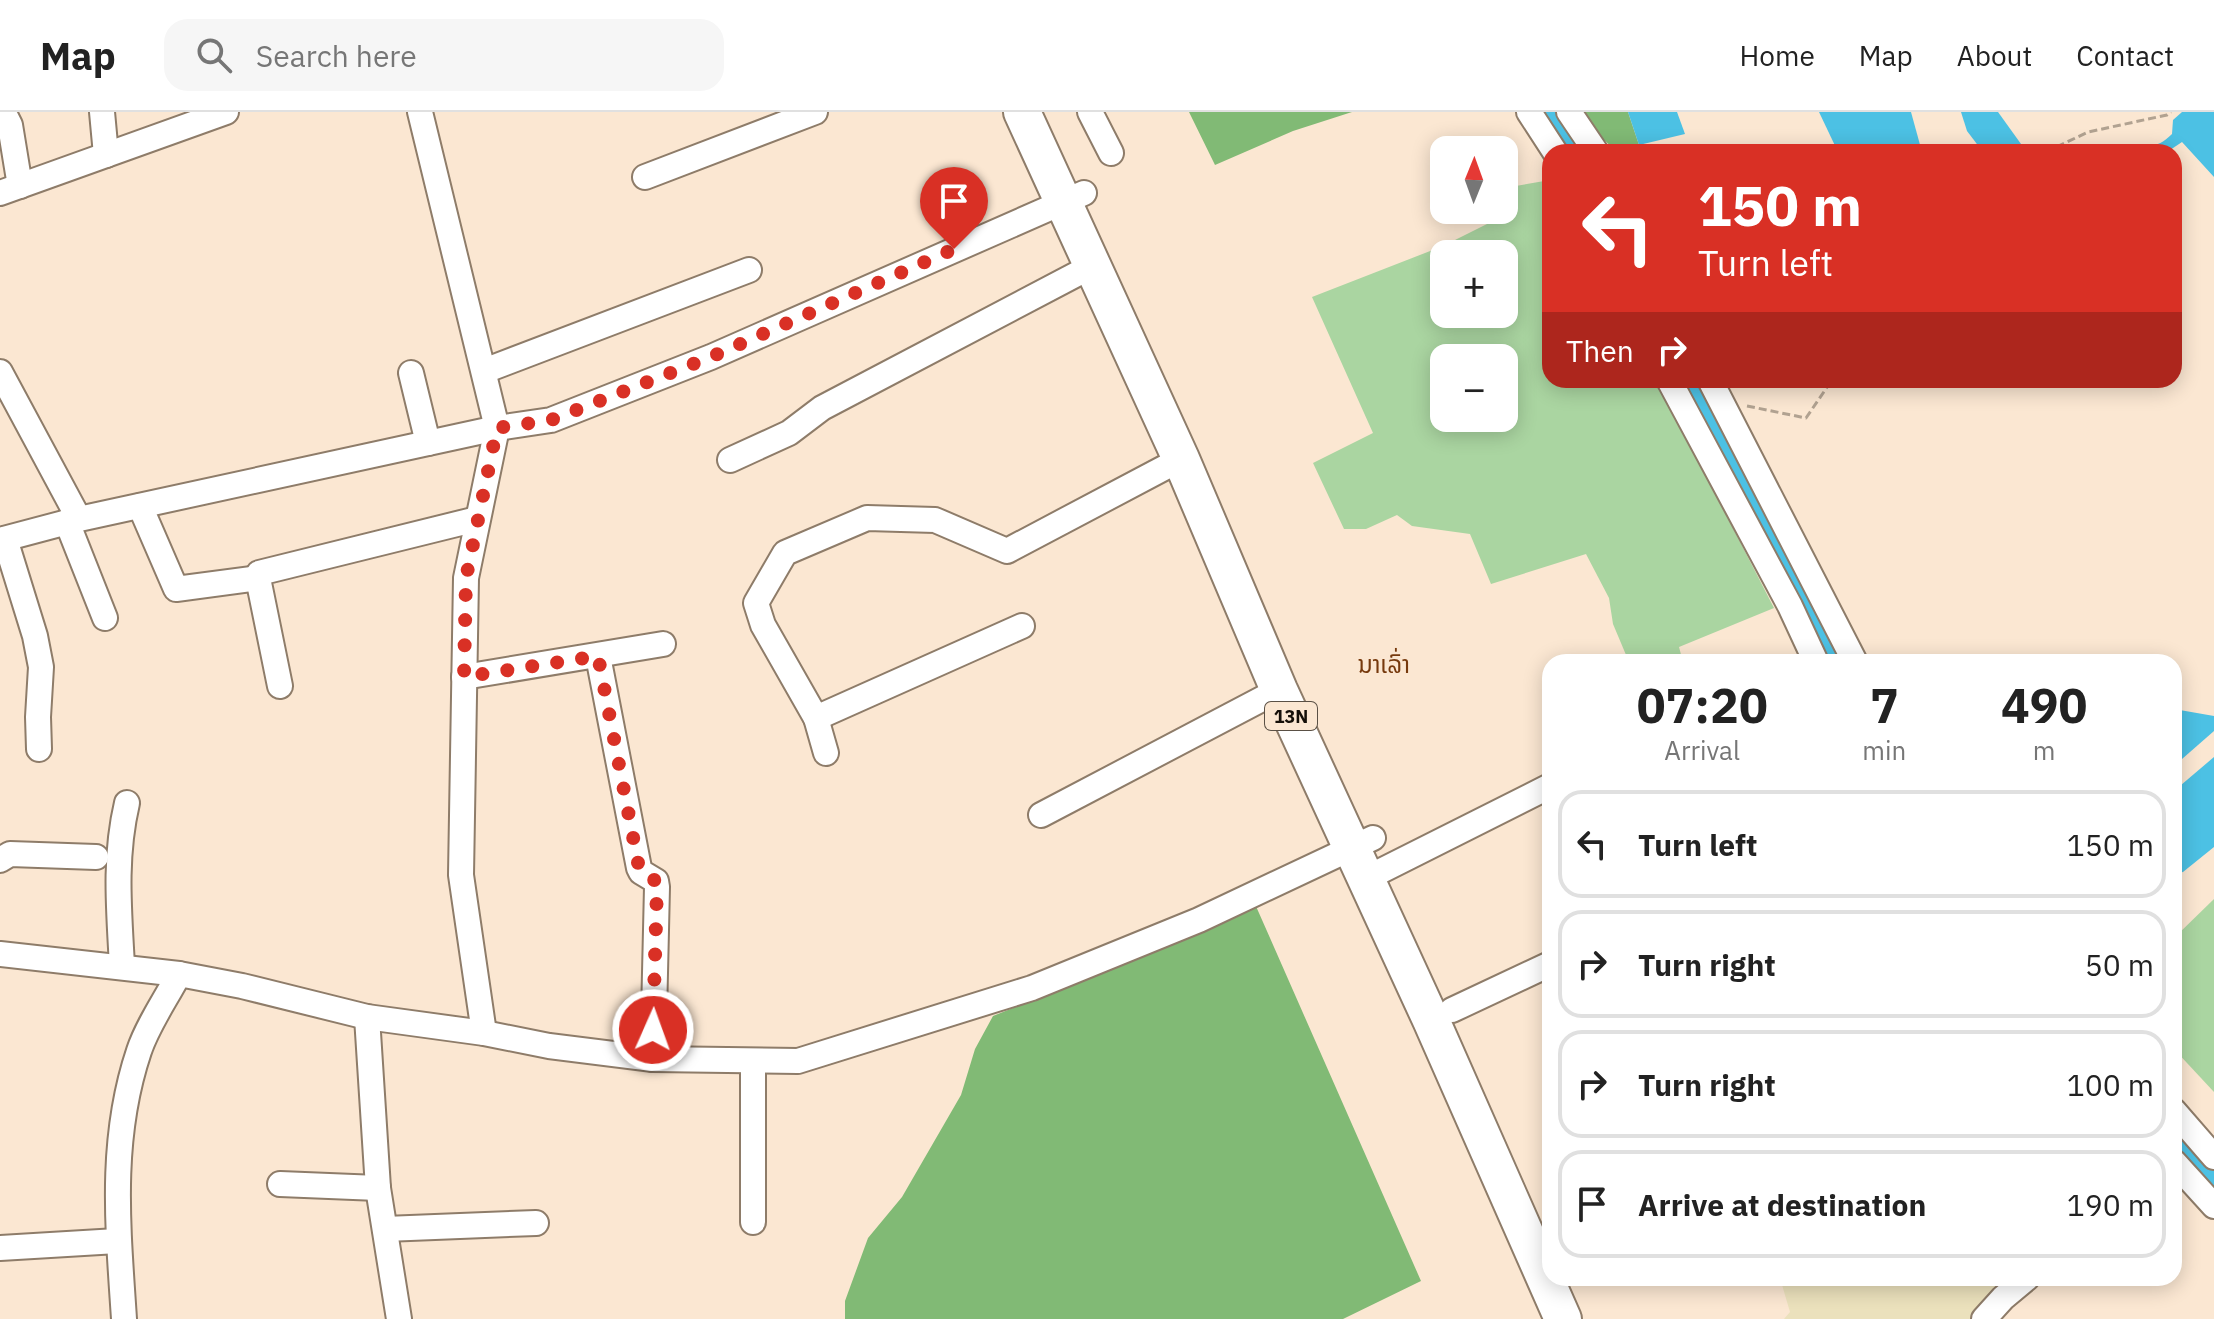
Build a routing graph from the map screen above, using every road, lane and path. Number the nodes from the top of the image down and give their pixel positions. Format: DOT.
graph roads {
  1 [pos="102,112"];
  2 [pos="226,112"];
  3 [pos="420,112"];
  4 [pos="815,112"];
  5 [pos="1022,112"];
  6 [pos="1048,112"];
  7 [pos="1090,112"];
  8 [pos="1529,112"];
  9 [pos="1569,112"];
  10 [pos="2171,112"];
  11 [pos="0,117"];
  12 [pos="1550,144"];
  13 [pos="1591,144"];
  14 [pos="2063,144"];
  15 [pos="1111,153"];
  16 [pos="106,155"];
  17 [pos="645,177"];
  18 [pos="10,189"];
  19 [pos="1073,197"];
  20 [pos="1094,265"];
  21 [pos="749,270"];
  22 [pos="484,371"];
  23 [pos="0,372"];
  24 [pos="411,373"];
  25 [pos="1673,388"];
  26 [pos="1827,388"];
  27 [pos="1715,390"];
  28 [pos="497,428"];
  29 [pos="428,443"];
  30 [pos="1181,459"];
  31 [pos="730,460"];
  32 [pos="140,506"];
  33 [pos="477,519"];
  34 [pos="73,520"];
  35 [pos="2,539"];
  36 [pos="258,578"];
  37 [pos="105,618"];
  38 [pos="1022,626"];
  39 [pos="663,644"];
  40 [pos="1812,654"];
  41 [pos="1851,654"];
  42 [pos="598,656"];
  43 [pos="464,677"];
  44 [pos="280,686"];
  45 [pos="1279,690"];
  46 [pos="816,718"];
  47 [pos="39,749"];
  48 [pos="826,753"];
  49 [pos="1542,789"];
  50 [pos="127,803"];
  51 [pos="1041,815"];
  52 [pos="96,857"];
  53 [pos="1370,858"];
  54 [pos="0,860"];
  55 [pos="0,954"];
  56 [pos="122,966"];
  57 [pos="1542,968"];
  58 [pos="179,974"];
  59 [pos="1452,1010"];
  60 [pos="367,1017"];
  61 [pos="484,1033"];
  62 [pos="653,1059"];
  63 [pos="753,1062"];
  64 [pos="2182,1120"];
  65 [pos="2214,1157"];
  66 [pos="2182,1171"];
  67 [pos="280,1184"];
  68 [pos="378,1188"];
  69 [pos="2214,1206"];
  70 [pos="1542,1216"];
  71 [pos="753,1222"];
  72 [pos="536,1223"];
  73 [pos="385,1229"];
  74 [pos="117,1241"];
  75 [pos="0,1248"];
  76 [pos="1542,1269"];
  77 [pos="1549,1286"];
  78 [pos="1574,1286"];
  79 [pos="2017,1286"];
  80 [pos="124,1319"];
  81 [pos="399,1319"];
  82 [pos="1563,1319"];
  83 [pos="1588,1319"];
  84 [pos="1984,1319"];
  1 -- 16 [label="street"];
  2 -- 16 [label="street"];
  3 -- 22 [label="street"];
  4 -- 17 [label="street"];
  5 -- 19 [label="highway, 13N"];
  6 -- 19 [label="highway, 13N"];
  7 -- 15 [label="street"];
  8 -- 12 [label="street"];
  9 -- 13 [label="street"];
  10 -- 14 [label="path"];
  11 -- 18 [label="street"];
  16 -- 18 [label="street"];
  19 -- 20 [label="highway, 13N"];
  19 -- 28 [label="street"];
  19 -- 53 [label="highway, 13N"];
  20 -- 30 [label="highway, 13N"];
  20 -- 31 [label="street"];
  21 -- 22 [label="street"];
  22 -- 28 [label="street"];
  23 -- 34 [label="street"];
  24 -- 29 [label="street"];
  25 -- 40 [label="street"];
  26 -- 27 [label="path"];
  27 -- 41 [label="street"];
  28 -- 29 [label="street"];
  28 -- 33 [label="street"];
  29 -- 32 [label="street"];
  30 -- 45 [label="highway, 13N"];
  30 -- 46 [label="street"];
  32 -- 34 [label="street"];
  32 -- 36 [label="street"];
  33 -- 36 [label="street"];
  33 -- 43 [label="street"];
  34 -- 35 [label="street"];
  34 -- 37 [label="street"];
  35 -- 47 [label="street"];
  36 -- 44 [label="street"];
  38 -- 46 [label="street"];
  39 -- 42 [label="street"];
  42 -- 43 [label="street"];
  42 -- 62 [label="street"];
  43 -- 61 [label="street"];
  45 -- 51 [label="street"];
  45 -- 53 [label="highway, 13N"];
  46 -- 48 [label="street"];
  49 -- 53 [label="street"];
  50 -- 56 [label="street"];
  52 -- 54 [label="street"];
  53 -- 59 [label="highway, 13N"];
  53 -- 63 [label="street"];
  53 -- 76 [label="highway, 13N"];
  55 -- 56 [label="street"];
  56 -- 58 [label="street"];
  57 -- 59 [label="street"];
  58 -- 60 [label="street"];
  58 -- 74 [label="street"];
  59 -- 70 [label="highway, 13N"];
  60 -- 61 [label="street"];
  60 -- 68 [label="street"];
  61 -- 62 [label="street"];
  62 -- 63 [label="street"];
  63 -- 71 [label="street"];
  64 -- 65 [label="street"];
  66 -- 69 [label="street"];
  67 -- 68 [label="street"];
  68 -- 73 [label="street"];
  72 -- 73 [label="street"];
  73 -- 81 [label="street"];
  74 -- 75 [label="street"];
  74 -- 80 [label="street"];
  77 -- 82 [label="highway, 13N"];
  78 -- 83 [label="highway"];
  79 -- 84 [label="street"];
}
